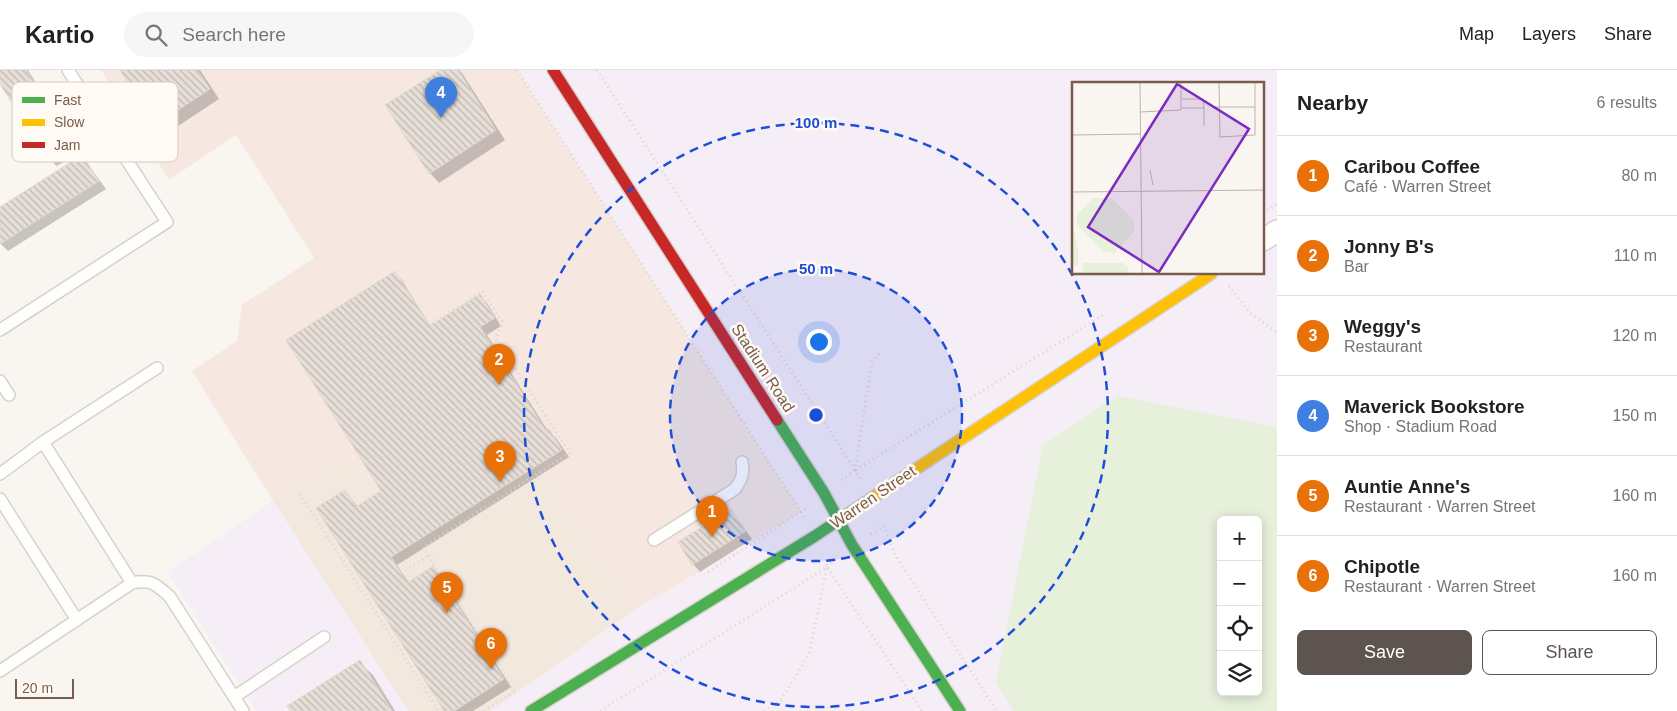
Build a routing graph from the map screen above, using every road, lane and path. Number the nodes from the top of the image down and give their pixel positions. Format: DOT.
graph roads {
  1 [pos="68,70"];
  2 [pos="517,70"];
  3 [pos="553,70"];
  4 [pos="597,70"];
  5 [pos="76,82"];
  6 [pos="128,162"];
  7 [pos="1277,204"];
  8 [pos="1264,212"];
  9 [pos="1277,231"];
  10 [pos="1264,239"];
  11 [pos="1209,275"];
  12 [pos="1226,282"];
  13 [pos="1104,314"];
  14 [pos="432,323"];
  15 [pos="0,330"];
  16 [pos="1277,332"];
  17 [pos="881,351"];
  18 [pos="157,368"];
  19 [pos="0,381"];
  20 [pos="10,395"];
  21 [pos="43,442"];
  22 [pos="742,462"];
  23 [pos="855,470"];
  24 [pos="0,474"];
  25 [pos="300,494"];
  26 [pos="0,500"];
  27 [pos="802,512"];
  28 [pos="838,521"];
  29 [pos="654,540"];
  30 [pos="429,555"];
  31 [pos="827,567"];
  32 [pos="400,573"];
  33 [pos="132,583"];
  34 [pos="77,620"];
  35 [pos="324,637"];
  36 [pos="0,671"];
  37 [pos="515,692"];
  38 [pos="234,697"];
  39 [pos="243,711"];
  40 [pos="439,711"];
  41 [pos="531,711"];
  42 [pos="600,711"];
  43 [pos="764,711"];
  44 [pos="922,711"];
  45 [pos="960,711"];
  1 -- 5 [label="lane"];
  2 -- 27 [label="path"];
  3 -- 28 [label="street, Stadium Road"];
  4 -- 23 [label="path"];
  6 -- 15 [label="lane"];
  7 -- 8 [label="path"];
  9 -- 10 [label="street"];
  11 -- 28 [label="street, Warren Street"];
  12 -- 16 [label="path"];
  13 -- 23 [label="path"];
  14 -- 30 [label="path"];
  17 -- 23 [label="path"];
  18 -- 21 [label="lane"];
  19 -- 20 [label="lane"];
  21 -- 24 [label="lane"];
  21 -- 33 [label="lane"];
  22 -- 29 [label="lane"];
  25 -- 40 [label="path"];
  26 -- 34 [label="lane"];
  28 -- 41 [label="street, Warren Street"];
  28 -- 45 [label="street, Stadium Road"];
  30 -- 32 [label="path"];
  30 -- 37 [label="path"];
  31 -- 42 [label="path"];
  31 -- 43 [label="path"];
  31 -- 44 [label="path"];
  33 -- 34 [label="lane"];
  33 -- 38 [label="lane"];
  34 -- 36 [label="lane"];
  35 -- 38 [label="lane"];
  38 -- 39 [label="lane"];
}
